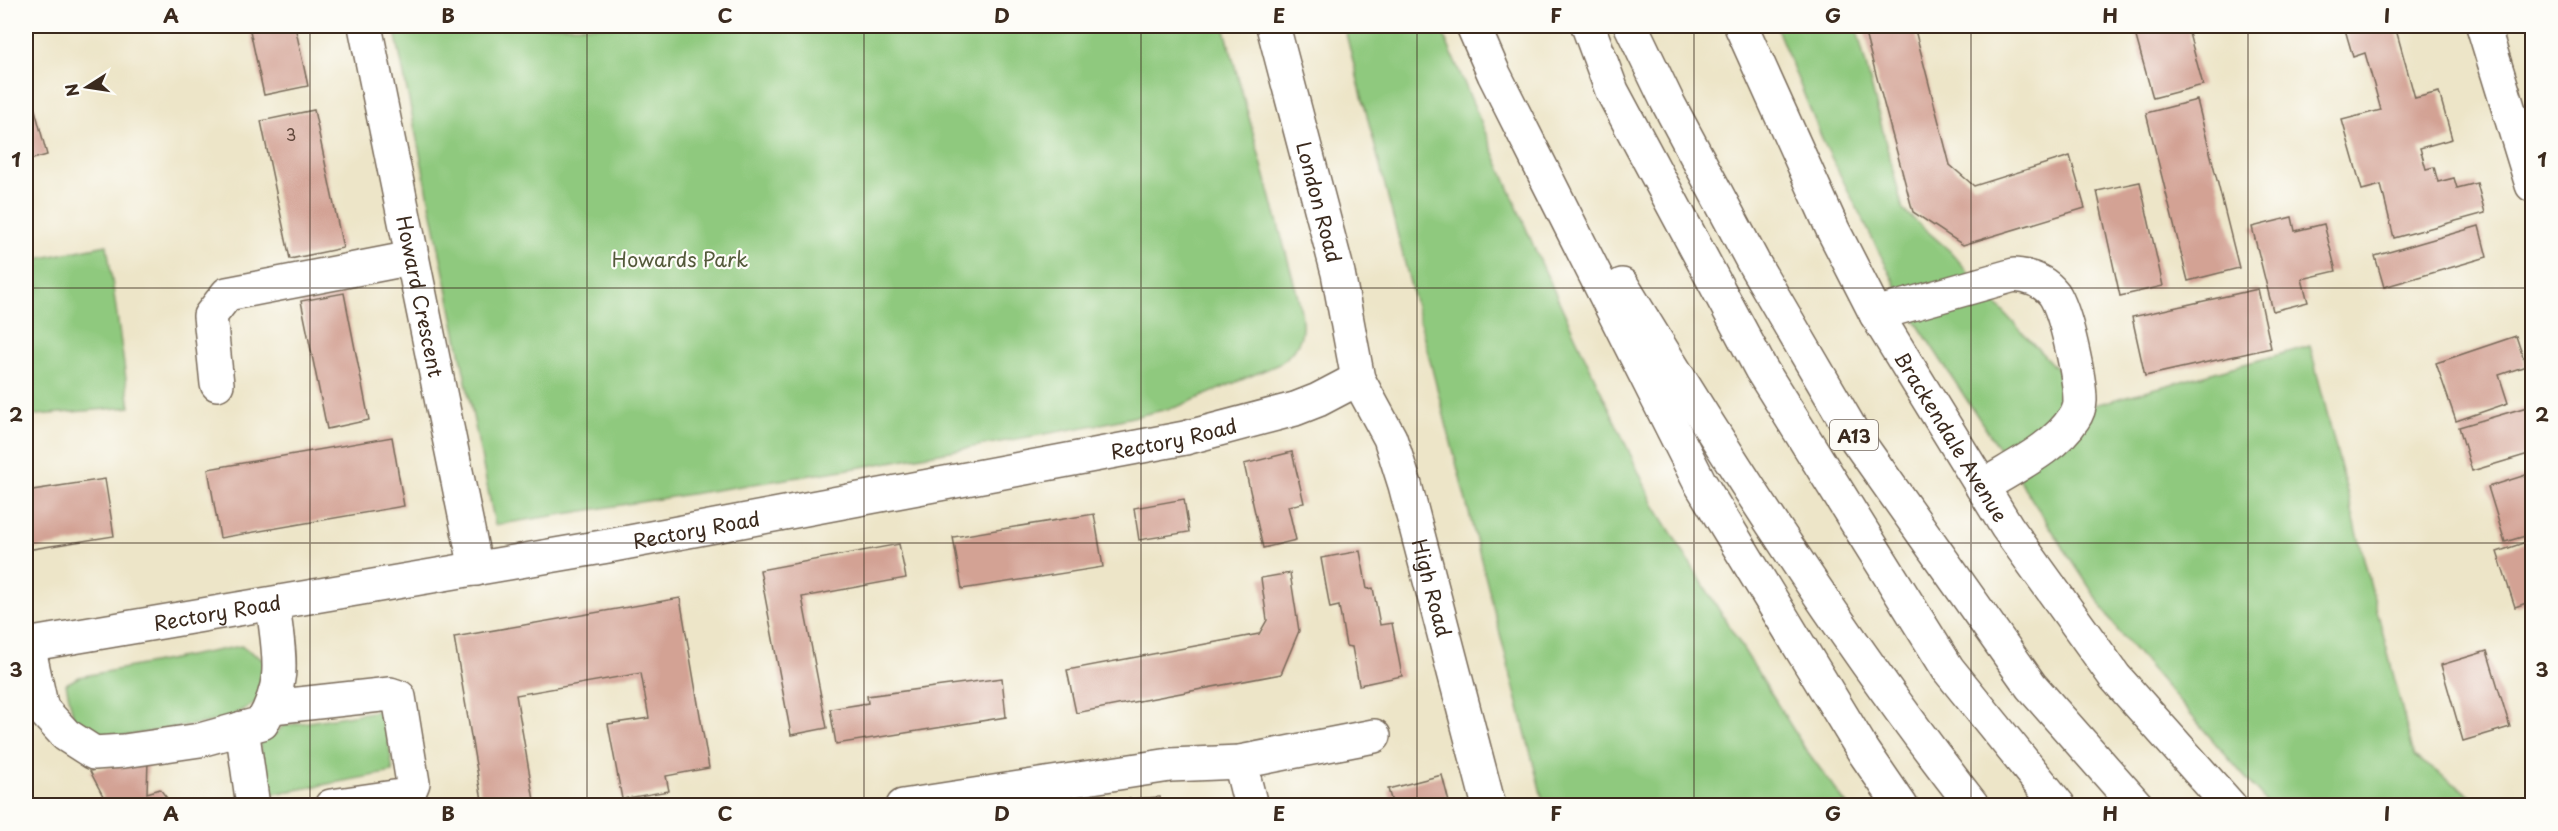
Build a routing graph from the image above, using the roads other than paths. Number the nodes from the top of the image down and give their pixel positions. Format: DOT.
graph roads {
  1 [pos="365,26"];
  2 [pos="1274,26"];
  3 [pos="1473,26"];
  4 [pos="1588,26"];
  5 [pos="1631,26"];
  6 [pos="1741,26"];
  7 [pos="2482,26"];
  8 [pos="1494,74"];
  9 [pos="2532,185"];
  10 [pos="412,258"];
  11 [pos="1876,314"];
  12 [pos="1358,379"];
  13 [pos="217,384"];
  14 [pos="1982,487"];
  15 [pos="476,569"];
  16 [pos="273,604"];
  17 [pos="26,645"];
  18 [pos="272,706"];
  19 [pos="242,728"];
  20 [pos="1374,736"];
  21 [pos="1240,762"];
  22 [pos="253,806"];
  23 [pos="332,806"];
  24 [pos="903,806"];
  25 [pos="1251,806"];
  26 [pos="1489,806"];
  27 [pos="1901,806"];
  28 [pos="1973,806"];
  29 [pos="2059,806"];
  30 [pos="2137,806"];
  31 [pos="2230,806"];
  1 -- 10 [label="main road, Howard Crescent"];
  2 -- 12 [label="main road, London Road"];
  3 -- 8 [label="main road"];
  4 -- 29 [label="main road, A13"];
  5 -- 30 [label="main road, A13"];
  6 -- 11 [label="main road, Brackendale Avenue"];
  7 -- 9 [label="main road"];
  8 -- 27 [label="main road"];
  8 -- 28 [label="main road"];
  10 -- 13 [label="main road"];
  10 -- 15 [label="main road, Howard Crescent"];
  11 -- 14 [label="main road, Brackendale Avenue"];
  11 -- 14 [label="main road"];
  12 -- 15 [label="main road, Rectory Road"];
  12 -- 26 [label="main road, High Road"];
  14 -- 31 [label="main road, Brackendale Avenue"];
  15 -- 16 [label="main road, Rectory Road"];
  16 -- 17 [label="main road, Rectory Road"];
  16 -- 18 [label="main road"];
  17 -- 19 [label="main road"];
  18 -- 19 [label="main road"];
  18 -- 23 [label="main road"];
  19 -- 22 [label="main road"];
  20 -- 21 [label="main road"];
  21 -- 24 [label="main road"];
  21 -- 25 [label="main road"];
}
